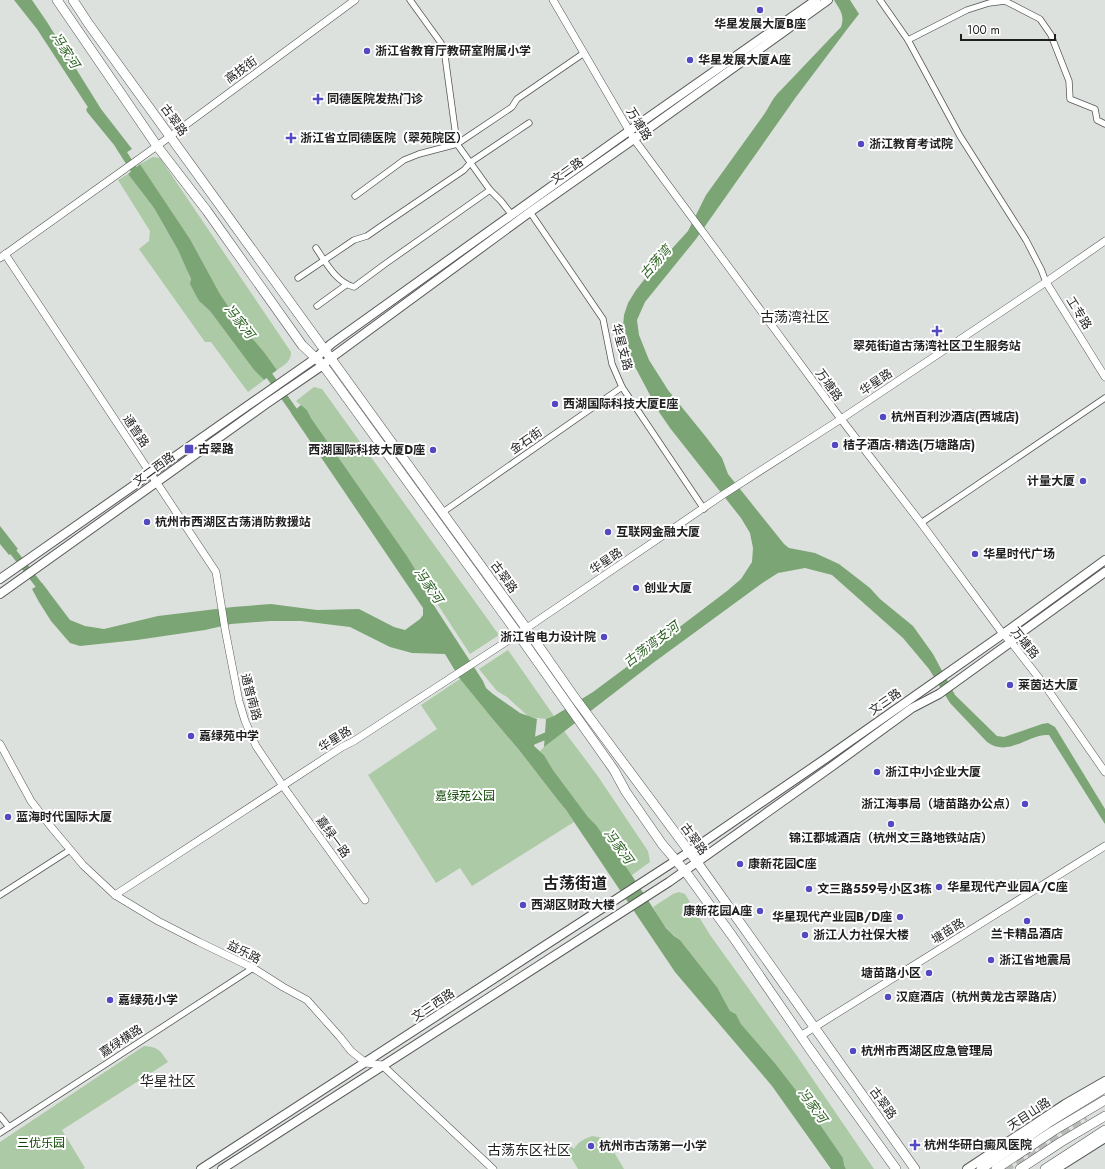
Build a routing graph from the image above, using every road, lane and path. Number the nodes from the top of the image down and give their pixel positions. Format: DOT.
graph roads {
  1 [pos="57,0"];
  2 [pos="73,0"];
  3 [pos="355,0"];
  4 [pos="410,0"];
  5 [pos="553,0"];
  6 [pos="816,0"];
  7 [pos="828,0"];
  8 [pos="880,0"];
  9 [pos="908,40"];
  10 [pos="584,53"];
  11 [pos="530,123"];
  12 [pos="1105,124"];
  13 [pos="629,131"];
  14 [pos="171,136"];
  15 [pos="634,139"];
  16 [pos="457,144"];
  17 [pos="158,146"];
  18 [pos="472,162"];
  19 [pos="490,190"];
  20 [pos="355,196"];
  21 [pos="530,212"];
  22 [pos="512,215"];
  23 [pos="1105,241"];
  24 [pos="316,248"];
  25 [pos="3,256"];
  26 [pos="324,260"];
  27 [pos="298,278"];
  28 [pos="1046,282"];
  29 [pos="346,285"];
  30 [pos="316,306"];
  31 [pos="328,354"];
  32 [pos="316,358"];
  33 [pos="323,365"];
  34 [pos="1105,377"];
  35 [pos="622,387"];
  36 [pos="1105,398"];
  37 [pos="841,419"];
  38 [pos="151,474"];
  39 [pos="157,482"];
  40 [pos="704,509"];
  41 [pos="443,512"];
  42 [pos="921,523"];
  43 [pos="1105,560"];
  44 [pos="1105,572"];
  45 [pos="0,579"];
  46 [pos="0,594"];
  47 [pos="526,628"];
  48 [pos="225,629"];
  49 [pos="518,634"];
  50 [pos="1004,634"];
  51 [pos="1011,642"];
  52 [pos="0,744"];
  53 [pos="1105,772"];
  54 [pos="283,786"];
  55 [pos="1105,846"];
  56 [pos="70,850"];
  57 [pos="689,852"];
  58 [pos="676,860"];
  59 [pos="697,862"];
  60 [pos="685,871"];
  61 [pos="0,895"];
  62 [pos="115,895"];
  63 [pos="364,900"];
  64 [pos="254,968"];
  65 [pos="814,1028"];
  66 [pos="802,1036"];
  67 [pos="366,1063"];
  68 [pos="382,1065"];
  69 [pos="1105,1081"];
  70 [pos="1105,1088"];
  71 [pos="1105,1100"];
  72 [pos="0,1116"];
  73 [pos="1105,1116"];
  74 [pos="9,1127"];
  75 [pos="1105,1130"];
  76 [pos="0,1133"];
  77 [pos="1105,1138"];
  78 [pos="201,1169"];
  79 [pos="222,1169"];
  80 [pos="493,1169"];
  81 [pos="896,1169"];
  82 [pos="915,1169"];
  83 [pos="967,1169"];
  84 [pos="981,1169"];
  85 [pos="996,1169"];
  86 [pos="1020,1169"];
  87 [pos="1045,1169"];
  88 [pos="1056,1169"];
  1 -- 17 [label="main road, 古翠路"];
  2 -- 14 [label="main road, 古翠路"];
  3 -- 14 [label="street, 高技街"];
  4 -- 16 [label="street"];
  5 -- 10 [label="street, 万塘路"];
  6 -- 13 [label="main road, 文二路"];
  7 -- 15 [label="main road, 文二路"];
  8 -- 9 [label="street"];
  9 -- 12 [label="street"];
  9 -- 28 [label="street"];
  10 -- 13 [label="street, 万塘路"];
  10 -- 16 [label="street"];
  11 -- 18 [label="street"];
  13 -- 15 [label="street, 万塘路"];
  13 -- 22 [label="main road, 文二路"];
  14 -- 17 [label="street, 高技街"];
  14 -- 31 [label="main road, 古翠路"];
  15 -- 21 [label="main road, 文二路"];
  15 -- 37 [label="street, 万塘路"];
  16 -- 18 [label="street"];
  16 -- 20 [label="street"];
  17 -- 25 [label="street, 高技街"];
  17 -- 32 [label="main road, 古翠路"];
  18 -- 19 [label="street"];
  18 -- 26 [label="street"];
  19 -- 22 [label="street"];
  19 -- 29 [label="street"];
  21 -- 31 [label="main road, 文二路"];
  21 -- 35 [label="street, 华星支路"];
  22 -- 31 [label="main road, 文二路"];
  23 -- 28 [label="street, 华星路"];
  24 -- 26 [label="street"];
  25 -- 38 [label="street, 通普路"];
  26 -- 27 [label="street"];
  26 -- 29 [label="street"];
  28 -- 34 [label="street, 工专路"];
  28 -- 37 [label="street, 华星路"];
  29 -- 30 [label="street"];
  31 -- 32 [label="main road, 文二路"];
  31 -- 33 [label="main road, 文二路"];
  31 -- 41 [label="main road, 古翠路"];
  32 -- 33 [label="main road, 古翠路"];
  32 -- 38 [label="main road, 文二西路"];
  33 -- 39 [label="main road, 文二西路"];
  33 -- 49 [label="main road, 古翠路"];
  35 -- 40 [label="street, 华星支路"];
  35 -- 41 [label="street, 金石街"];
  36 -- 42 [label="street"];
  37 -- 40 [label="street, 华星路"];
  37 -- 42 [label="street, 万塘路"];
  38 -- 39 [label="street, 通普路"];
  38 -- 45 [label="main road, 文二西路"];
  39 -- 46 [label="main road, 文二西路"];
  39 -- 48 [label="street, 通普路"];
  40 -- 47 [label="street, 华星路"];
  41 -- 47 [label="main road, 古翠路"];
  42 -- 50 [label="street, 万塘路"];
  43 -- 50 [label="main road, 文三路"];
  44 -- 51 [label="main road, 文三路"];
  47 -- 49 [label="street, 华星路"];
  47 -- 57 [label="main road, 古翠路"];
  48 -- 54 [label="street, 通普南路"];
  49 -- 54 [label="street, 华星路"];
  49 -- 58 [label="main road, 古翠路"];
  50 -- 51 [label="street, 万塘路"];
  50 -- 57 [label="main road, 文三路"];
  51 -- 53 [label="street, 万塘路"];
  51 -- 59 [label="main road, 文三路"];
  52 -- 56 [label="street, 益乐路"];
  54 -- 62 [label="street, 华星路"];
  54 -- 63 [label="street, 嘉绿一路"];
  55 -- 65 [label="street, 塘苗路"];
  56 -- 61 [label="street"];
  56 -- 62 [label="street, 益乐路"];
  57 -- 58 [label="main road, 文三路"];
  57 -- 59 [label="main road, 古翠路"];
  58 -- 60 [label="main road, 古翠路"];
  58 -- 67 [label="main road, 文三西路"];
  59 -- 60 [label="main road, 文三路"];
  59 -- 65 [label="main road, 古翠路"];
  60 -- 66 [label="main road, 古翠路"];
  60 -- 68 [label="main road, 文三西路"];
  62 -- 64 [label="street, 益乐路"];
  64 -- 67 [label="street, 益乐路"];
  64 -- 74 [label="street, 嘉绿横路"];
  65 -- 66 [label="street, 塘苗路"];
  65 -- 82 [label="main road, 古翠路"];
  66 -- 81 [label="main road, 古翠路"];
  67 -- 68 [label="street"];
  67 -- 78 [label="main road, 文三西路"];
  68 -- 79 [label="main road, 文三西路"];
  68 -- 80 [label="street"];
  69 -- 83 [label="main road, 天目山路"];
  70 -- 84 [label="main road"];
  71 -- 85 [label="main road"];
  72 -- 74 [label="street"];
  73 -- 86 [label="main road"];
  74 -- 76 [label="street, 嘉绿横路"];
  75 -- 87 [label="main road"];
  77 -- 88 [label="main road"];
}
